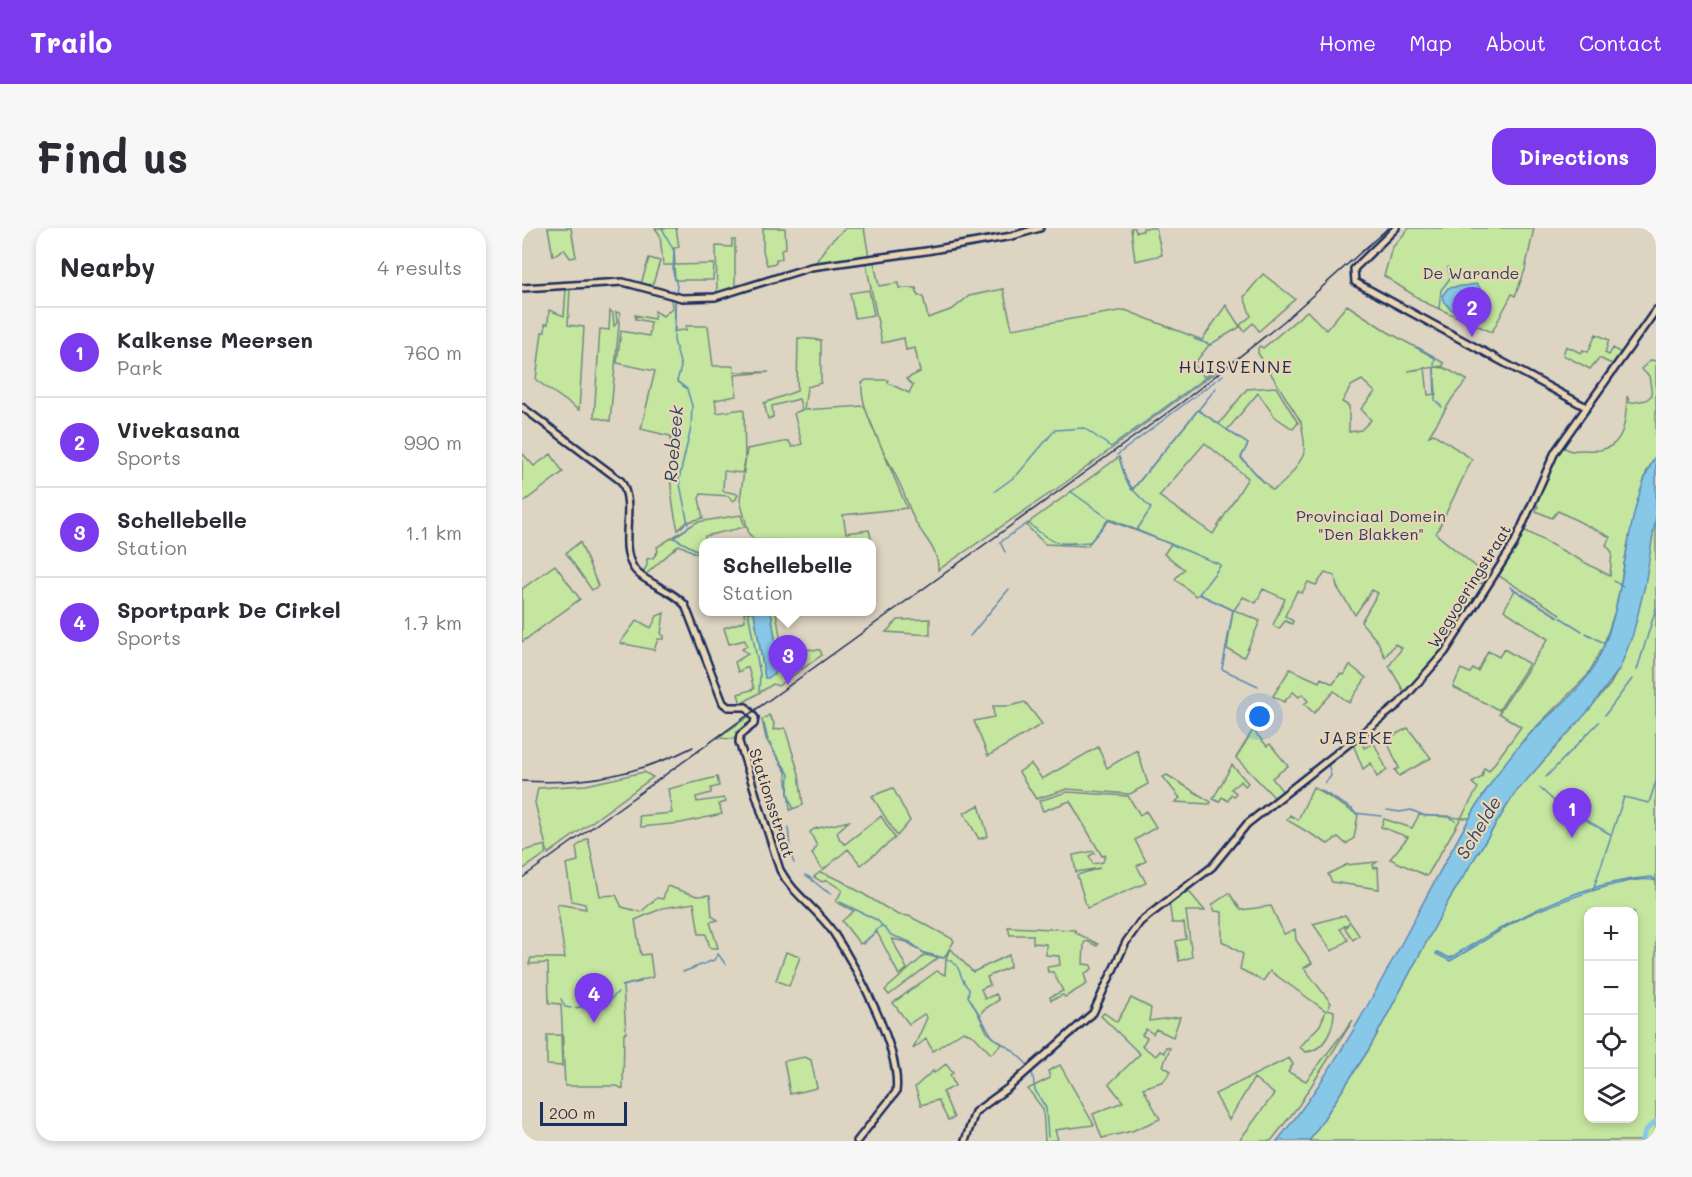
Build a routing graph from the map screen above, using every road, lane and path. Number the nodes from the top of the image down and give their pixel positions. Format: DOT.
graph roads {
  1 [pos="1040,228"];
  2 [pos="1396,228"];
  3 [pos="522,288"];
  4 [pos="1656,310"];
  5 [pos="522,407"];
  6 [pos="1586,407"];
  7 [pos="857,1141"];
  8 [pos="965,1141"];
  1 -- 3 [label="street"];
  2 -- 6 [label="street"];
  4 -- 6 [label="street, Wegvoeringstraat"];
  5 -- 7 [label="street, Stationsstraat"];
  6 -- 8 [label="street, Wegvoeringstraat"];
}
